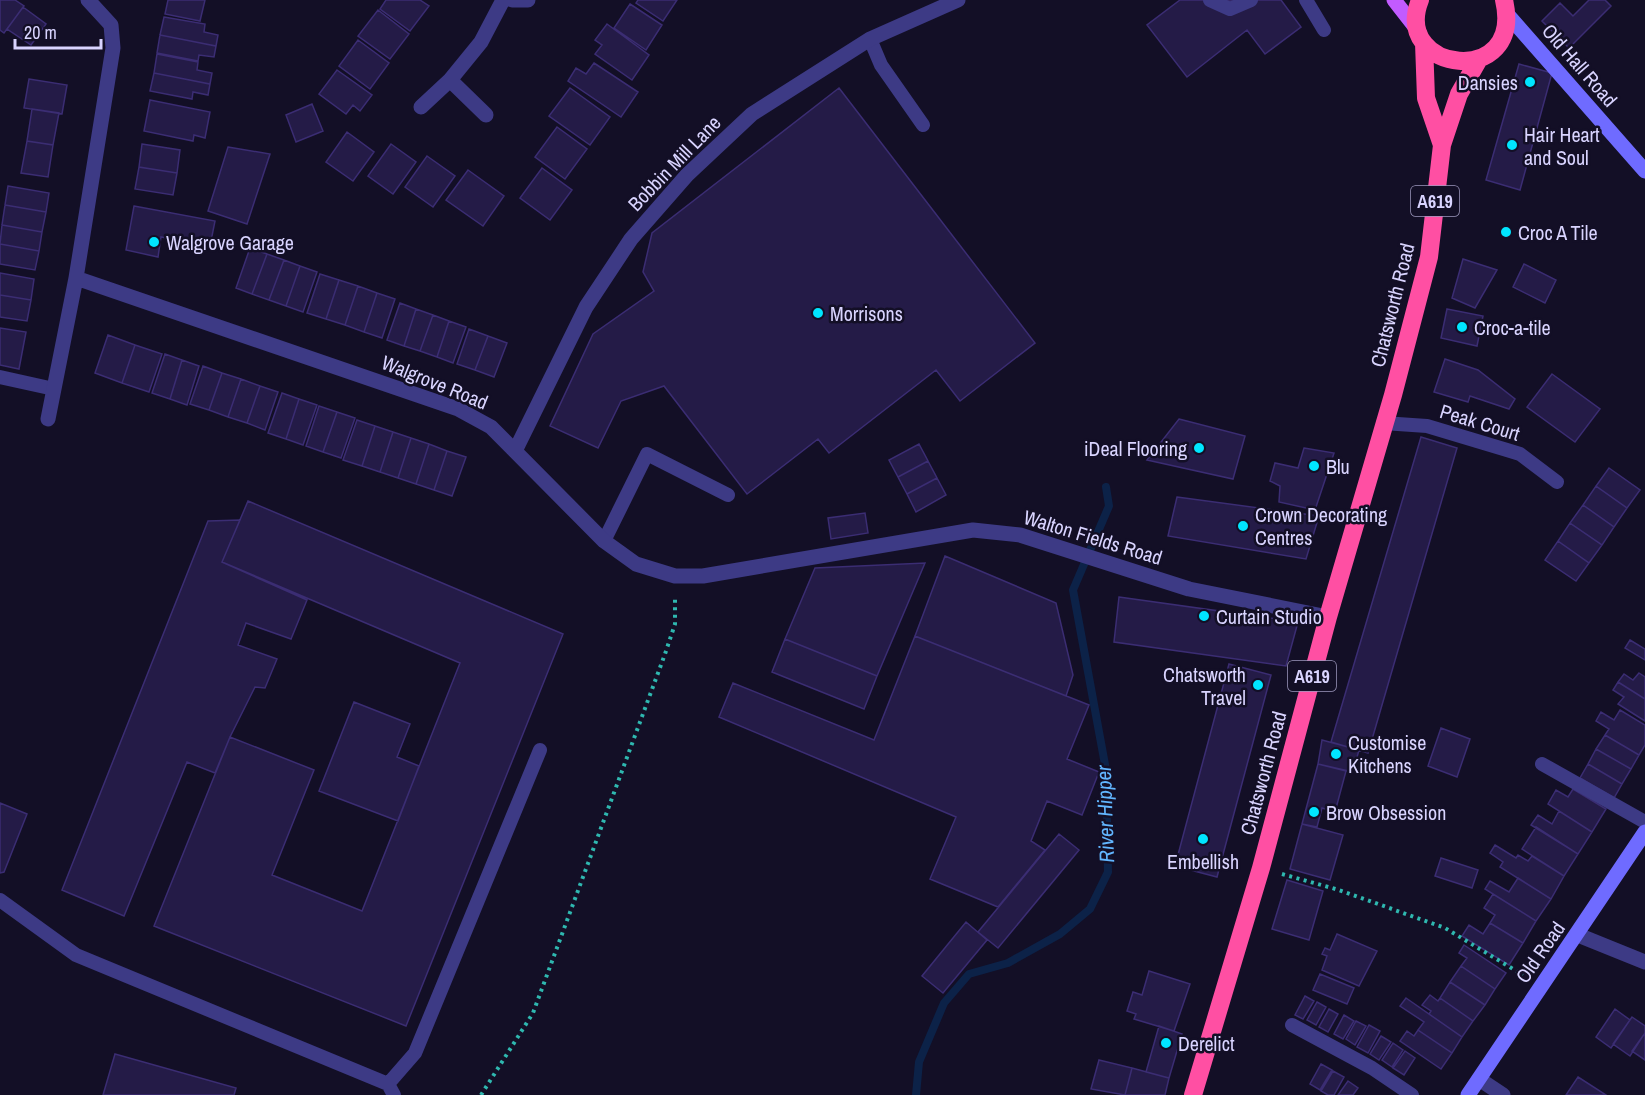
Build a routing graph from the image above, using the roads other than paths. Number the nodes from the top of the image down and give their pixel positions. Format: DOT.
graph roads {
  1 [pos="88,0"];
  2 [pos="503,0"];
  3 [pos="512,0"];
  4 [pos="528,0"];
  5 [pos="958,0"];
  6 [pos="1210,0"];
  7 [pos="1251,0"];
  8 [pos="1306,0"];
  9 [pos="1394,0"];
  10 [pos="1420,0"];
  11 [pos="1505,7"];
  12 [pos="1324,30"];
  13 [pos="1421,38"];
  14 [pos="870,39"];
  15 [pos="1479,59"];
  16 [pos="450,80"];
  17 [pos="421,107"];
  18 [pos="486,115"];
  19 [pos="923,124"];
  20 [pos="1442,145"];
  21 [pos="1645,171"];
  22 [pos="76,278"];
  23 [pos="0,377"];
  24 [pos="54,389"];
  25 [pos="48,419"];
  26 [pos="1383,423"];
  27 [pos="516,449"];
  28 [pos="1557,482"];
  29 [pos="728,495"];
  30 [pos="604,541"];
  31 [pos="738,568"];
  32 [pos="1328,617"];
  33 [pos="540,750"];
  34 [pos="1542,765"];
  35 [pos="1645,822"];
  36 [pos="1645,832"];
  37 [pos="0,900"];
  38 [pos="1578,935"];
  39 [pos="1645,962"];
  40 [pos="1292,1025"];
  41 [pos="1479,1079"];
  42 [pos="391,1089"];
  43 [pos="1193,1095"];
  44 [pos="1412,1095"];
  45 [pos="1468,1095"];
  46 [pos="1503,1095"];
  1 -- 22 [label="street"];
  2 -- 16 [label="street"];
  3 -- 4 [label="street"];
  5 -- 14 [label="street, Bobbin Mill Lane"];
  6 -- 7 [label="lane"];
  8 -- 12 [label="lane"];
  9 -- 13 [label="main road"];
  10 -- 13 [label="highway, Chatsworth Road"];
  11 -- 15 [label="highway, Chatsworth Road"];
  11 -- 21 [label="street, Old Hall Road"];
  13 -- 15 [label="highway"];
  13 -- 20 [label="highway, Chatsworth Road"];
  14 -- 19 [label="lane"];
  14 -- 27 [label="street, Bobbin Mill Lane"];
  15 -- 20 [label="highway, Chatsworth Road"];
  16 -- 17 [label="street"];
  16 -- 18 [label="street"];
  20 -- 26 [label="highway, Chatsworth Road / A619"];
  22 -- 24 [label="street"];
  22 -- 27 [label="street, Walgrove Road"];
  23 -- 24 [label="lane"];
  24 -- 25 [label="street"];
  26 -- 28 [label="lane, Peak Court"];
  26 -- 32 [label="highway, Chatsworth Road / A619"];
  27 -- 30 [label="street, Walgrove Road"];
  29 -- 30 [label="lane"];
  30 -- 31 [label="street, Walgrove Road"];
  31 -- 32 [label="street, Walton Fields Road"];
  32 -- 43 [label="highway, Chatsworth Road / A619"];
  33 -- 42 [label="lane"];
  34 -- 35 [label="lane"];
  36 -- 38 [label="street, Old Road"];
  37 -- 42 [label="lane"];
  38 -- 39 [label="street"];
  38 -- 41 [label="street, Old Road"];
  40 -- 44 [label="lane"];
  41 -- 45 [label="street, Old Road"];
  41 -- 46 [label="street"];
}
